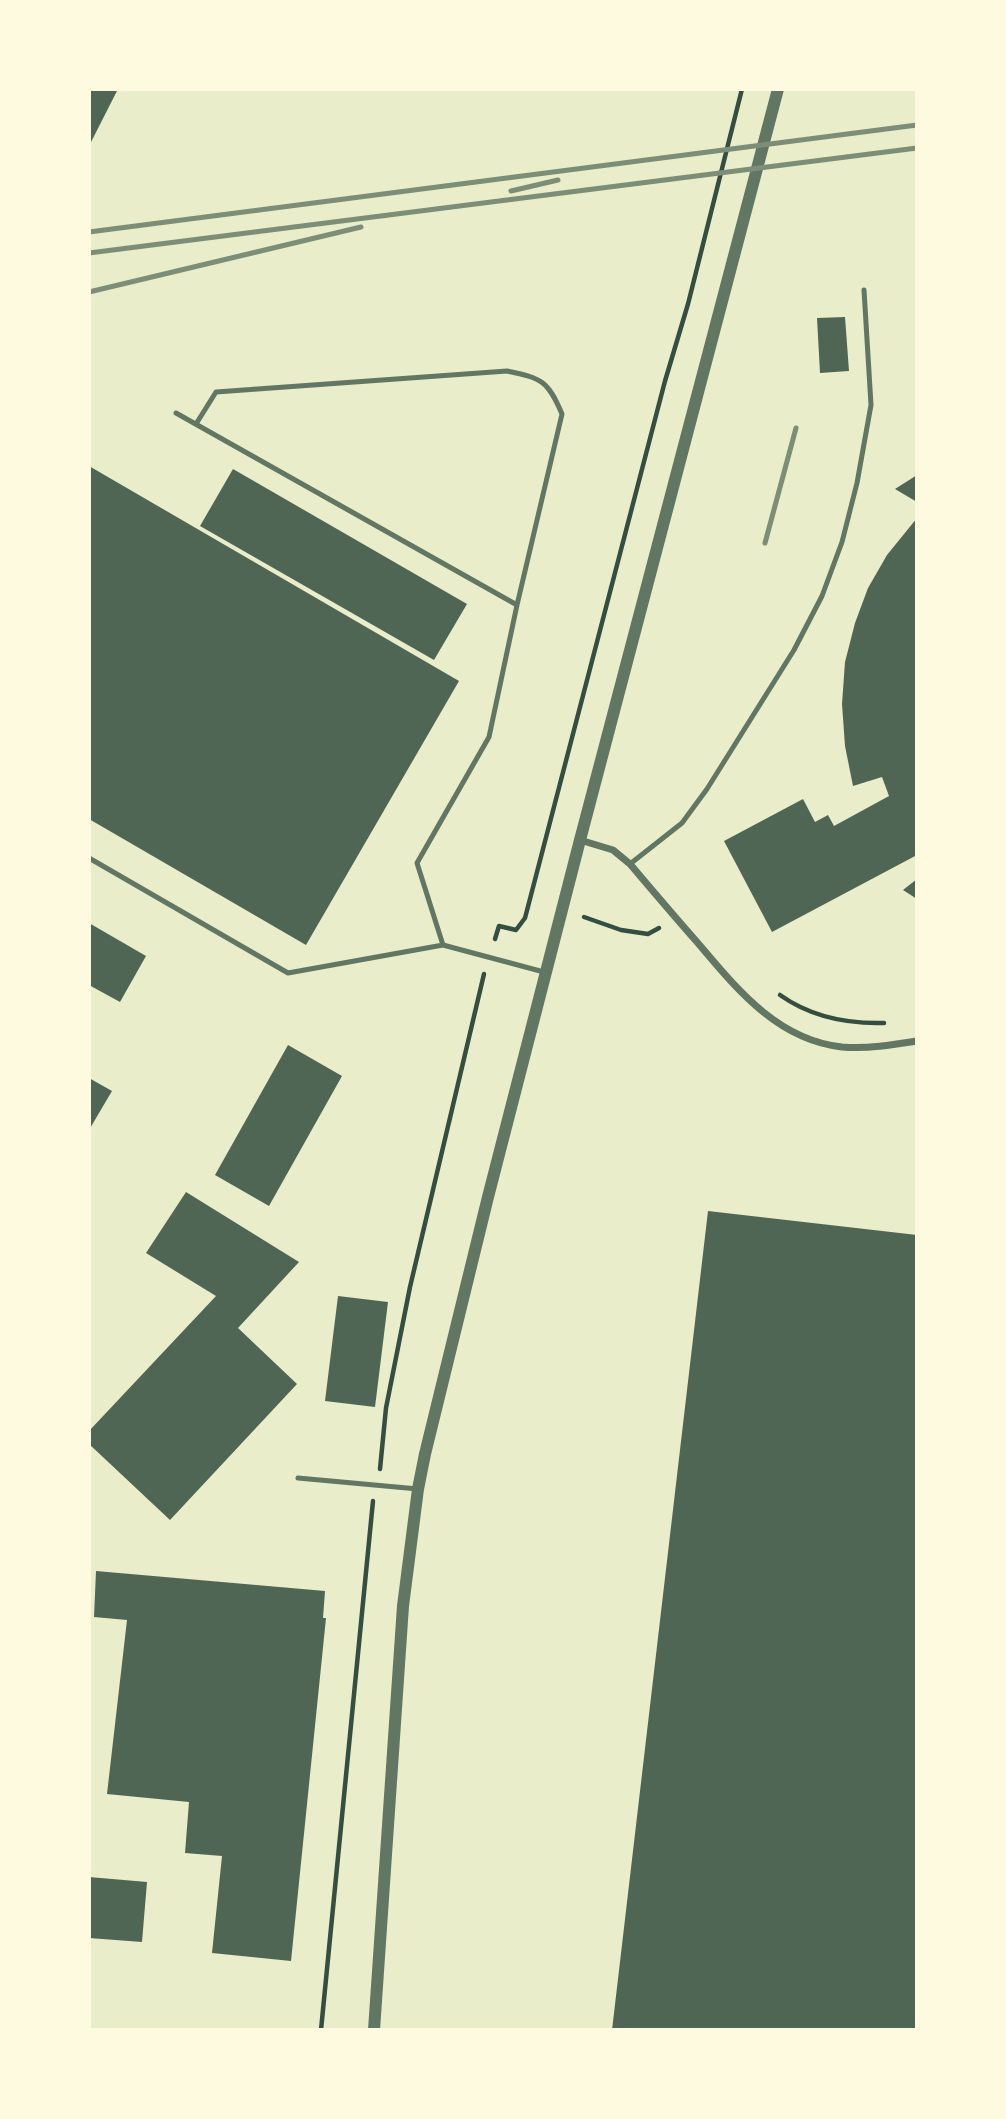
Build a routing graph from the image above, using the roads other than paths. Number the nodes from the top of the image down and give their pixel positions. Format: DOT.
graph roads {
  1 [pos="778,89"];
  2 [pos="864,290"];
  3 [pos="176,413"];
  4 [pos="196,425"];
  5 [pos="517,605"];
  6 [pos="580,841"];
  7 [pos="89,858"];
  8 [pos="630,864"];
  9 [pos="443,945"];
  10 [pos="547,973"];
  11 [pos="917,1041"];
  12 [pos="298,1478"];
  13 [pos="418,1489"];
  14 [pos="374,2030"];
  1 -- 6 [label="street"];
  2 -- 8 [label="lane"];
  3 -- 4 [label="lane"];
  4 -- 5 [label="lane"];
  4 -- 5 [label="lane"];
  5 -- 9 [label="lane"];
  6 -- 8 [label="street"];
  6 -- 10 [label="street"];
  7 -- 9 [label="lane"];
  8 -- 11 [label="street"];
  9 -- 10 [label="lane"];
  10 -- 13 [label="street"];
  12 -- 13 [label="lane"];
  13 -- 14 [label="street"];
}
